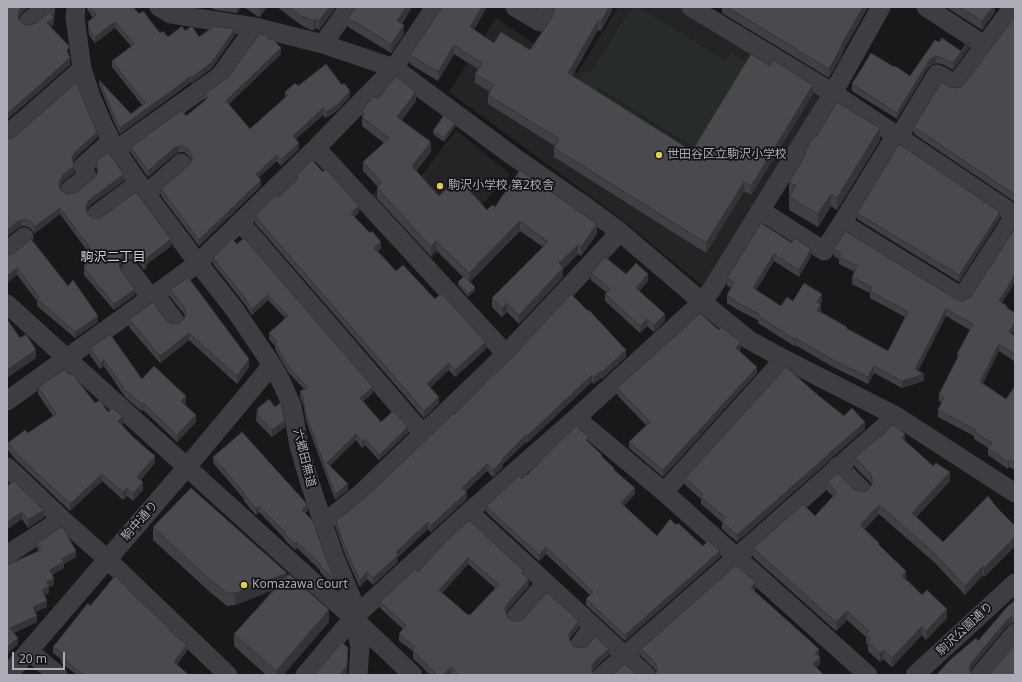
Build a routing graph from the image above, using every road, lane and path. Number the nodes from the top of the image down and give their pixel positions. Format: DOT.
graph roads {
  1 [pos="46,7"];
  2 [pos="76,7"];
  3 [pos="159,7"];
  4 [pos="349,7"];
  5 [pos="435,7"];
  6 [pos="515,7"];
  7 [pos="548,7"];
  8 [pos="880,7"];
  9 [pos="926,7"];
  10 [pos="1013,7"];
  11 [pos="703,10"];
  12 [pos="29,21"];
  13 [pos="255,27"];
  14 [pos="323,44"];
  15 [pos="984,45"];
  16 [pos="394,68"];
  17 [pos="82,69"];
  18 [pos="833,93"];
  19 [pos="7,135"];
  20 [pos="897,136"];
  21 [pos="113,145"];
  22 [pos="316,148"];
  23 [pos="181,163"];
  24 [pos="142,188"];
  25 [pos="70,190"];
  26 [pos="760,210"];
  27 [pos="97,214"];
  28 [pos="1015,215"];
  29 [pos="240,222"];
  30 [pos="842,223"];
  31 [pos="620,232"];
  32 [pos="24,237"];
  33 [pos="7,251"];
  34 [pos="198,263"];
  35 [pos="130,270"];
  36 [pos="153,297"];
  37 [pos="702,302"];
  38 [pos="7,304"];
  39 [pos="175,321"];
  40 [pos="506,354"];
  41 [pos="66,358"];
  42 [pos="784,359"];
  43 [pos="272,365"];
  44 [pos="13,397"];
  45 [pos="896,416"];
  46 [pos="576,418"];
  47 [pos="422,434"];
  48 [pos="838,466"];
  49 [pos="7,467"];
  50 [pos="186,468"];
  51 [pos="862,490"];
  52 [pos="664,492"];
  53 [pos="1015,493"];
  54 [pos="469,512"];
  55 [pos="62,520"];
  56 [pos="324,524"];
  57 [pos="7,555"];
  58 [pos="737,556"];
  59 [pos="107,559"];
  60 [pos="546,583"];
  61 [pos="1015,583"];
  62 [pos="516,617"];
  63 [pos="353,618"];
  64 [pos="593,626"];
  65 [pos="1015,633"];
  66 [pos="580,644"];
  67 [pos="29,651"];
  68 [pos="624,655"];
  69 [pos="8,675"];
  70 [pos="58,675"];
  71 [pos="228,675"];
  72 [pos="305,675"];
  73 [pos="358,675"];
  74 [pos="413,675"];
  75 [pos="602,675"];
  76 [pos="646,675"];
  77 [pos="868,675"];
  78 [pos="915,675"];
  79 [pos="980,675"];
  1 -- 12 [label="street"];
  2 -- 17 [label="street, 六郷田無道"];
  3 -- 13 [label="street"];
  4 -- 14 [label="street"];
  5 -- 16 [label="street"];
  6 -- 7 [label="street"];
  8 -- 18 [label="street"];
  9 -- 15 [label="street"];
  10 -- 15 [label="street"];
  11 -- 18 [label="street"];
  13 -- 14 [label="street"];
  13 -- 21 [label="street"];
  14 -- 16 [label="street"];
  15 -- 20 [label="street"];
  16 -- 22 [label="street"];
  16 -- 31 [label="street"];
  17 -- 19 [label="street"];
  17 -- 21 [label="street, 六郷田無道"];
  18 -- 20 [label="street"];
  18 -- 26 [label="street"];
  20 -- 28 [label="street"];
  20 -- 30 [label="street"];
  21 -- 24 [label="street, 六郷田無道"];
  21 -- 25 [label="street"];
  22 -- 29 [label="street"];
  22 -- 40 [label="street"];
  23 -- 24 [label="street"];
  24 -- 27 [label="street"];
  24 -- 34 [label="street, 六郷田無道"];
  26 -- 30 [label="street"];
  26 -- 37 [label="street"];
  28 -- 30 [label="street"];
  29 -- 34 [label="street"];
  29 -- 47 [label="street"];
  31 -- 37 [label="street"];
  31 -- 40 [label="street"];
  32 -- 33 [label="street"];
  34 -- 36 [label="street"];
  34 -- 43 [label="street, 六郷田無道"];
  35 -- 36 [label="street"];
  36 -- 39 [label="street"];
  36 -- 41 [label="street"];
  37 -- 42 [label="street"];
  37 -- 46 [label="street"];
  38 -- 41 [label="street"];
  40 -- 47 [label="street"];
  41 -- 44 [label="street"];
  41 -- 50 [label="street"];
  42 -- 45 [label="street"];
  42 -- 52 [label="street"];
  43 -- 50 [label="street, 駒中通り"];
  43 -- 56 [label="street, 六郷田無道"];
  45 -- 48 [label="street"];
  45 -- 53 [label="street"];
  46 -- 52 [label="street"];
  46 -- 54 [label="street"];
  47 -- 56 [label="street"];
  48 -- 51 [label="street"];
  48 -- 58 [label="street"];
  49 -- 55 [label="street"];
  50 -- 59 [label="street, 駒中通り"];
  50 -- 63 [label="street"];
  52 -- 58 [label="street"];
  54 -- 60 [label="street"];
  54 -- 63 [label="street"];
  55 -- 57 [label="street"];
  55 -- 59 [label="street"];
  56 -- 63 [label="street, 六郷田無道"];
  58 -- 68 [label="street"];
  58 -- 77 [label="street"];
  59 -- 67 [label="street, 駒中通り"];
  59 -- 71 [label="street"];
  60 -- 62 [label="street"];
  60 -- 64 [label="street"];
  61 -- 78 [label="street, 駒沢公園通り"];
  63 -- 72 [label="street"];
  63 -- 73 [label="street, 六郷田無道"];
  63 -- 74 [label="street"];
  64 -- 66 [label="street"];
  64 -- 68 [label="street"];
  65 -- 79 [label="street"];
  67 -- 69 [label="street, 駒中通り"];
  67 -- 70 [label="street"];
  68 -- 75 [label="street"];
  68 -- 76 [label="street"];
}
